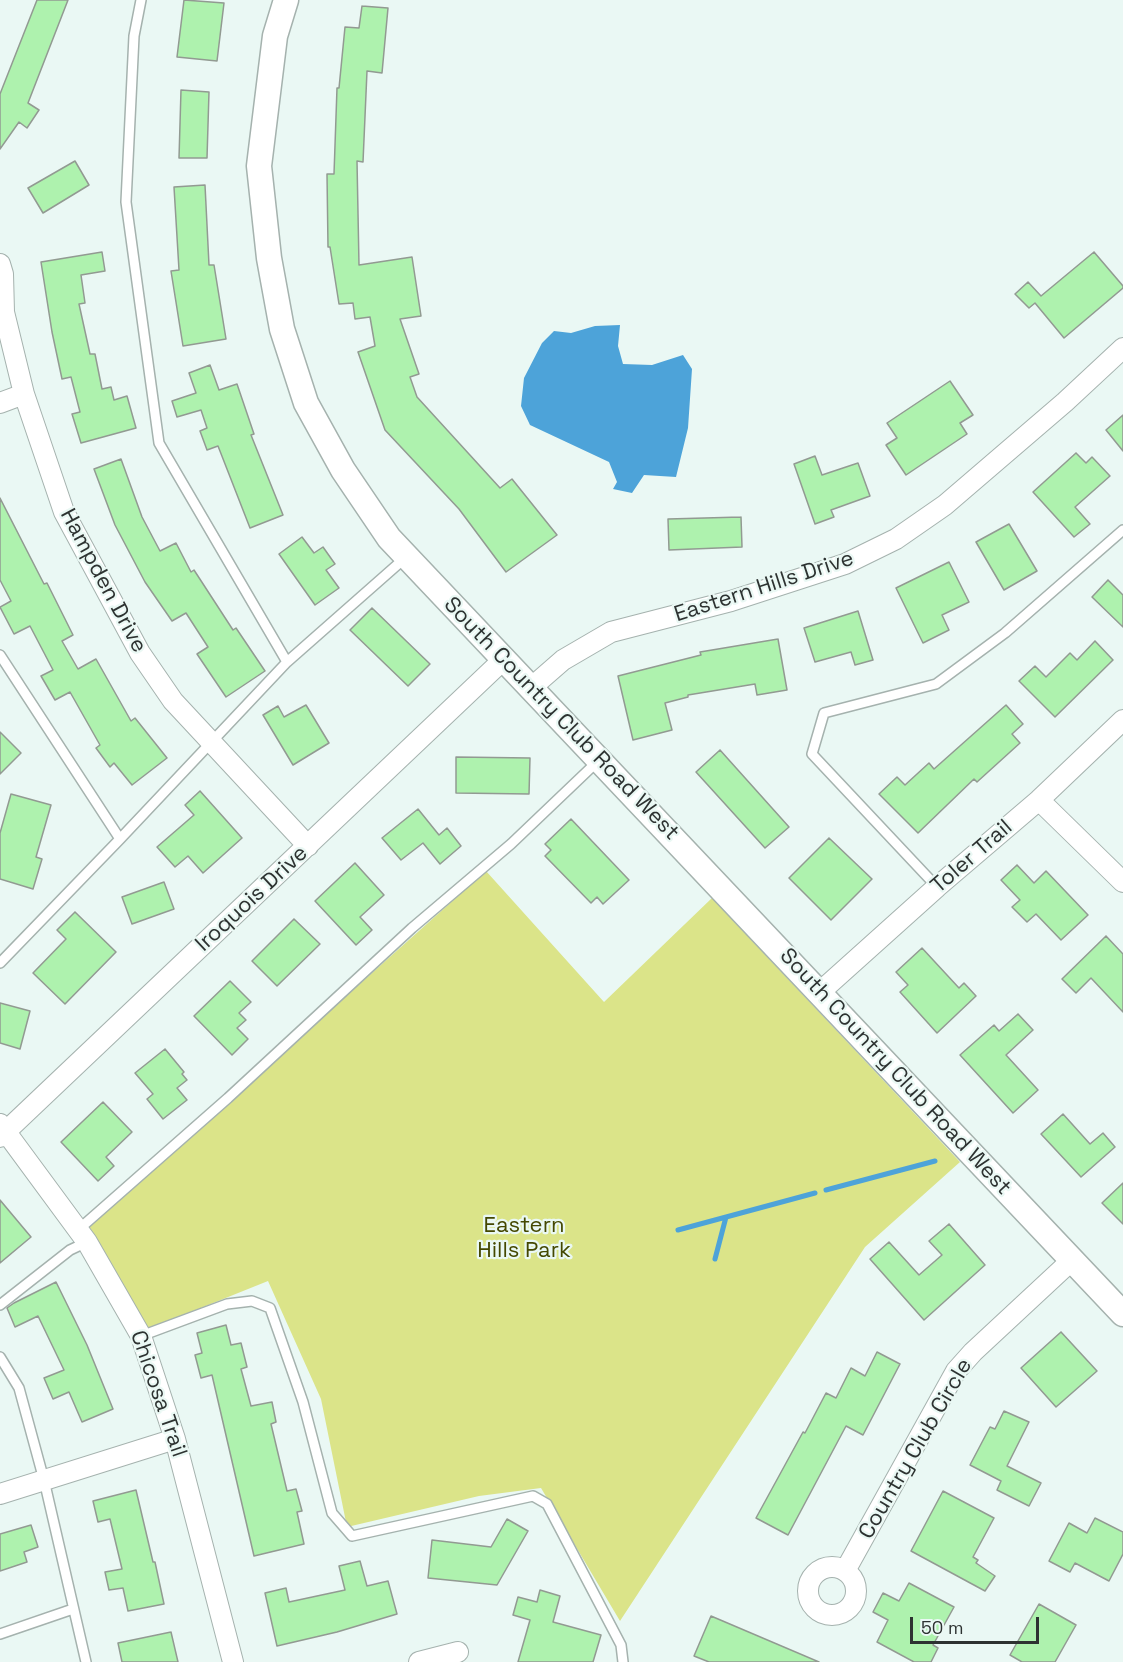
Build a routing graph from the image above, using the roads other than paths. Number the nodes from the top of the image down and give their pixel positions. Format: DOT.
graph roads {
  1 [pos="141,0"];
  2 [pos="286,0"];
  3 [pos="0,264"];
  4 [pos="1123,348"];
  5 [pos="24,394"];
  6 [pos="0,403"];
  7 [pos="1123,530"];
  8 [pos="407,557"];
  9 [pos="0,655"];
  10 [pos="504,659"];
  11 [pos="287,662"];
  12 [pos="532,687"];
  13 [pos="1123,720"];
  14 [pos="212,743"];
  15 [pos="599,759"];
  16 [pos="1039,800"];
  17 [pos="120,839"];
  18 [pos="308,846"];
  19 [pos="1123,882"];
  20 [pos="937,887"];
  21 [pos="0,963"];
  22 [pos="820,992"];
  23 [pos="2,1131"];
  24 [pos="83,1236"];
  25 [pos="1072,1260"];
  26 [pos="0,1305"];
  27 [pos="1123,1314"];
  28 [pos="141,1336"];
  29 [pos="0,1357"];
  30 [pos="176,1439"];
  31 [pos="44,1480"];
  32 [pos="0,1494"];
  33 [pos="845,1571"];
  34 [pos="73,1609"];
  35 [pos="0,1634"];
  36 [pos="458,1652"];
  37 [pos="86,1662"];
  38 [pos="233,1662"];
  39 [pos="419,1662"];
  40 [pos="623,1662"];
  1 -- 11 [label="lane"];
  2 -- 8 [label="street, South Country Club Road West"];
  3 -- 5 [label="street, Hampden Drive"];
  4 -- 12 [label="street, Eastern Hills Drive"];
  5 -- 6 [label="street"];
  5 -- 14 [label="street, Hampden Drive"];
  7 -- 20 [label="lane"];
  8 -- 10 [label="street, South Country Club Road West"];
  8 -- 11 [label="lane"];
  9 -- 17 [label="lane"];
  10 -- 12 [label="street, South Country Club Road West"];
  10 -- 18 [label="street, Iroquois Drive"];
  11 -- 14 [label="lane"];
  12 -- 15 [label="street, South Country Club Road West"];
  13 -- 16 [label="street, Toler Trail"];
  14 -- 17 [label="lane"];
  14 -- 18 [label="street, Hampden Drive"];
  15 -- 22 [label="street, South Country Club Road West"];
  15 -- 24 [label="lane"];
  16 -- 19 [label="street"];
  16 -- 20 [label="street, Toler Trail"];
  17 -- 21 [label="lane"];
  18 -- 23 [label="street, Iroquois Drive"];
  20 -- 22 [label="street, Toler Trail"];
  22 -- 25 [label="street, South Country Club Road West"];
  23 -- 24 [label="street, Chicosa Trail"];
  24 -- 26 [label="lane"];
  24 -- 28 [label="street, Chicosa Trail"];
  25 -- 27 [label="street, South Country Club Road West"];
  25 -- 33 [label="street, Country Club Circle"];
  28 -- 30 [label="street, Chicosa Trail"];
  28 -- 40 [label="lane"];
  29 -- 31 [label="lane"];
  30 -- 31 [label="street"];
  30 -- 38 [label="street, Chicosa Trail"];
  31 -- 32 [label="street"];
  31 -- 34 [label="lane"];
  34 -- 35 [label="lane"];
  34 -- 37 [label="lane"];
  36 -- 39 [label="street"];
}
